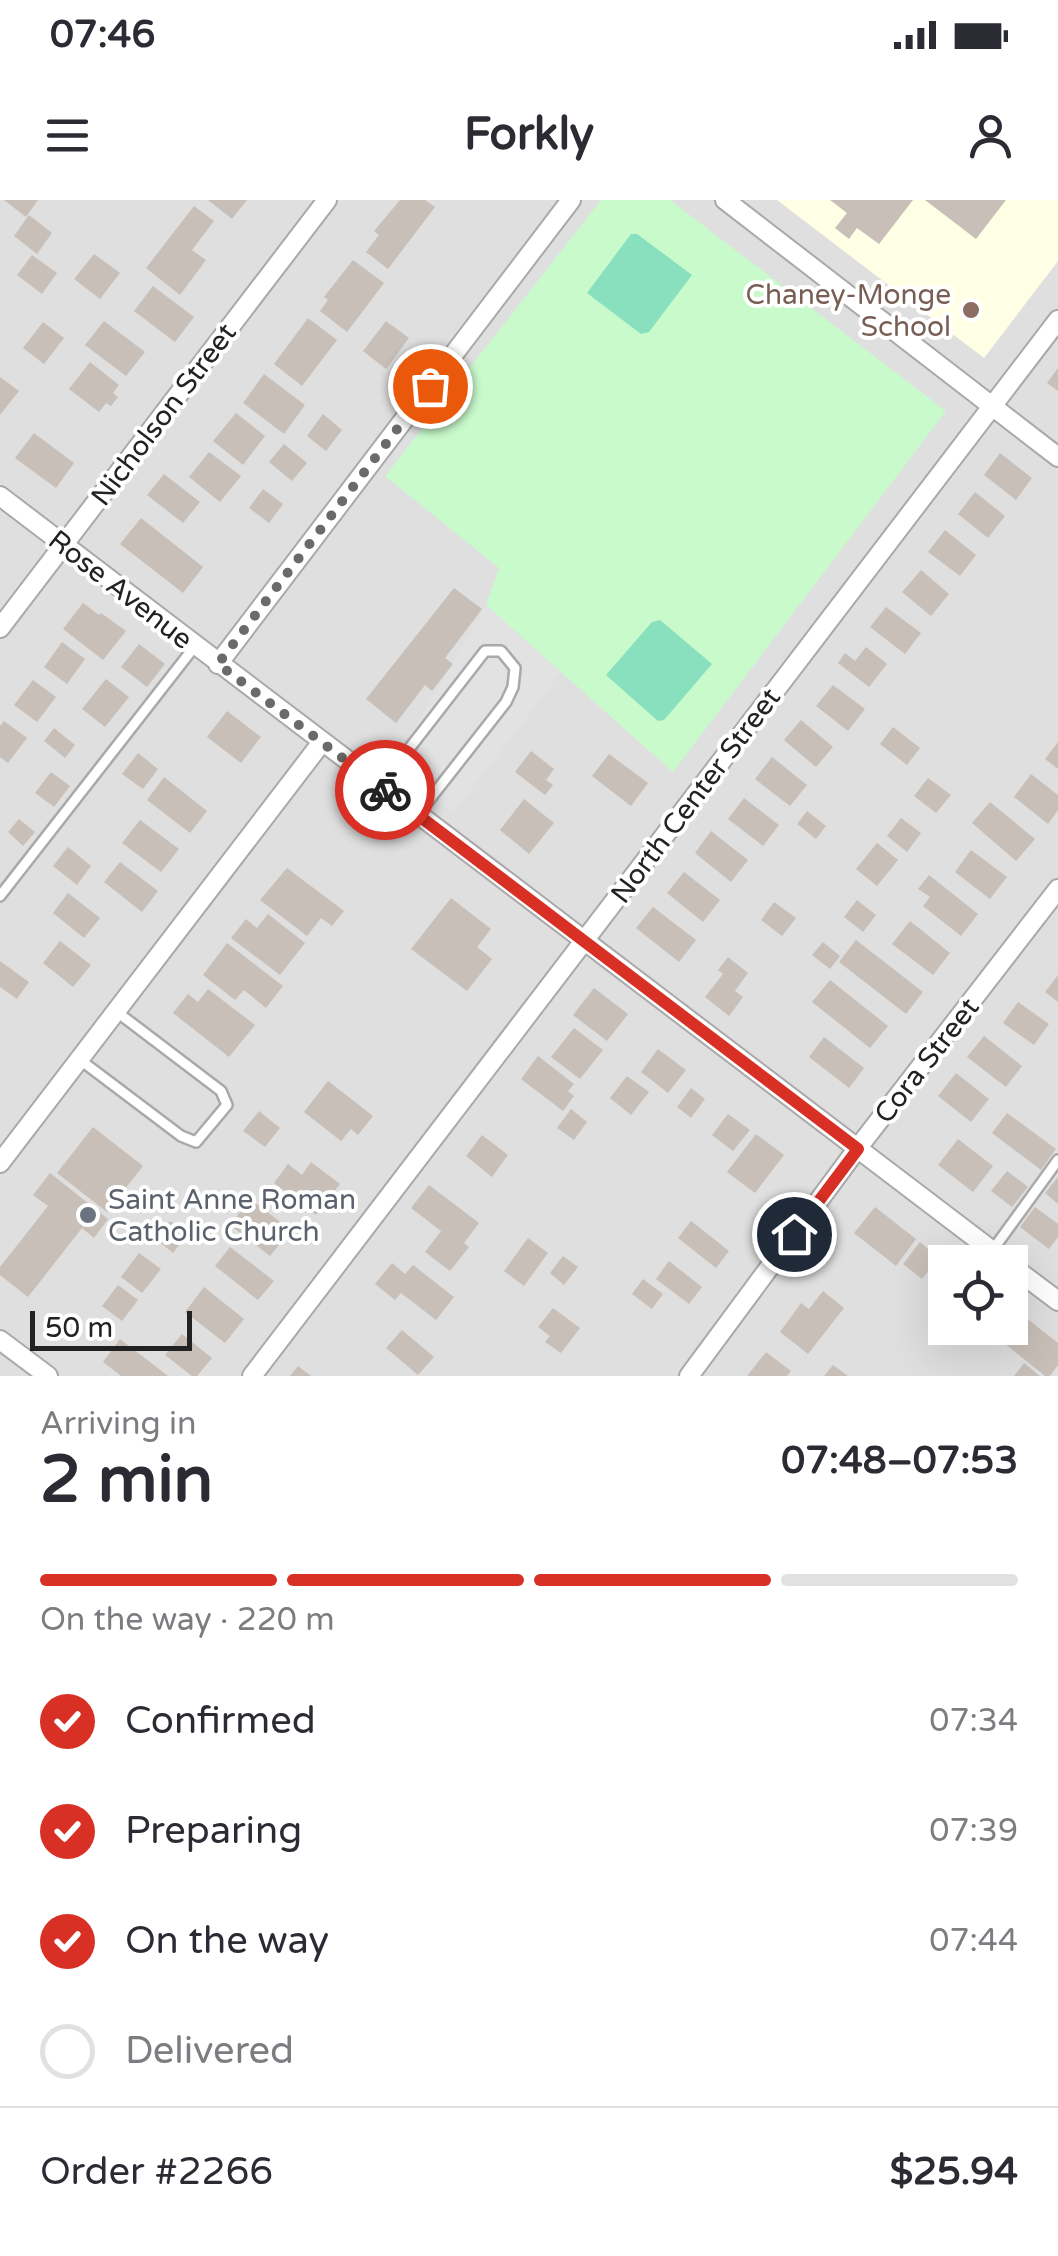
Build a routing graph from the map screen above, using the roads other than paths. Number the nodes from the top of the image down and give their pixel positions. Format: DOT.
graph roads {
  1 [pos="327,200"];
  2 [pos="571,200"];
  3 [pos="725,200"];
  4 [pos="1058,320"];
  5 [pos="992,406"];
  6 [pos="1058,456"];
  7 [pos="0,496"];
  8 [pos="64,544"];
  9 [pos="0,628"];
  10 [pos="195,646"];
  11 [pos="218,664"];
  12 [pos="322,742"];
  13 [pos="380,786"];
  14 [pos="418,816"];
  15 [pos="1058,889"];
  16 [pos="0,896"];
  17 [pos="583,940"];
  18 [pos="116,1011"];
  19 [pos="79,1059"];
  20 [pos="858,1149"];
  21 [pos="1058,1160"];
  22 [pos="0,1162"];
  23 [pos="985,1245"];
  24 [pos="1011,1245"];
  25 [pos="1028,1278"];
  26 [pos="1058,1301"];
  27 [pos="0,1340"];
  28 [pos="48,1376"];
  29 [pos="252,1376"];
  30 [pos="689,1376"];
  1 -- 8 [label="street, Nicholson Street"];
  2 -- 11 [label="street"];
  3 -- 5 [label="street"];
  4 -- 5 [label="street, North Center Street"];
  5 -- 6 [label="street"];
  5 -- 17 [label="street, North Center Street"];
  7 -- 8 [label="street, Rose Avenue"];
  8 -- 9 [label="street, Nicholson Street"];
  8 -- 10 [label="street, Rose Avenue"];
  10 -- 11 [label="street, Rose Avenue"];
  10 -- 16 [label="lane"];
  11 -- 12 [label="street, Rose Avenue"];
  12 -- 13 [label="street, Rose Avenue"];
  12 -- 18 [label="street"];
  13 -- 14 [label="street, Rose Avenue"];
  13 -- 14 [label="lane"];
  14 -- 17 [label="street, Rose Avenue"];
  15 -- 20 [label="street, Cora Street"];
  17 -- 20 [label="street, Rose Avenue"];
  17 -- 29 [label="street, North Center Street"];
  18 -- 19 [label="street"];
  18 -- 19 [label="lane"];
  19 -- 22 [label="street"];
  20 -- 23 [label="street, Rose Avenue"];
  20 -- 30 [label="street, Cora Street"];
  21 -- 24 [label="lane"];
  25 -- 26 [label="street, Rose Avenue"];
  27 -- 28 [label="street"];
}
